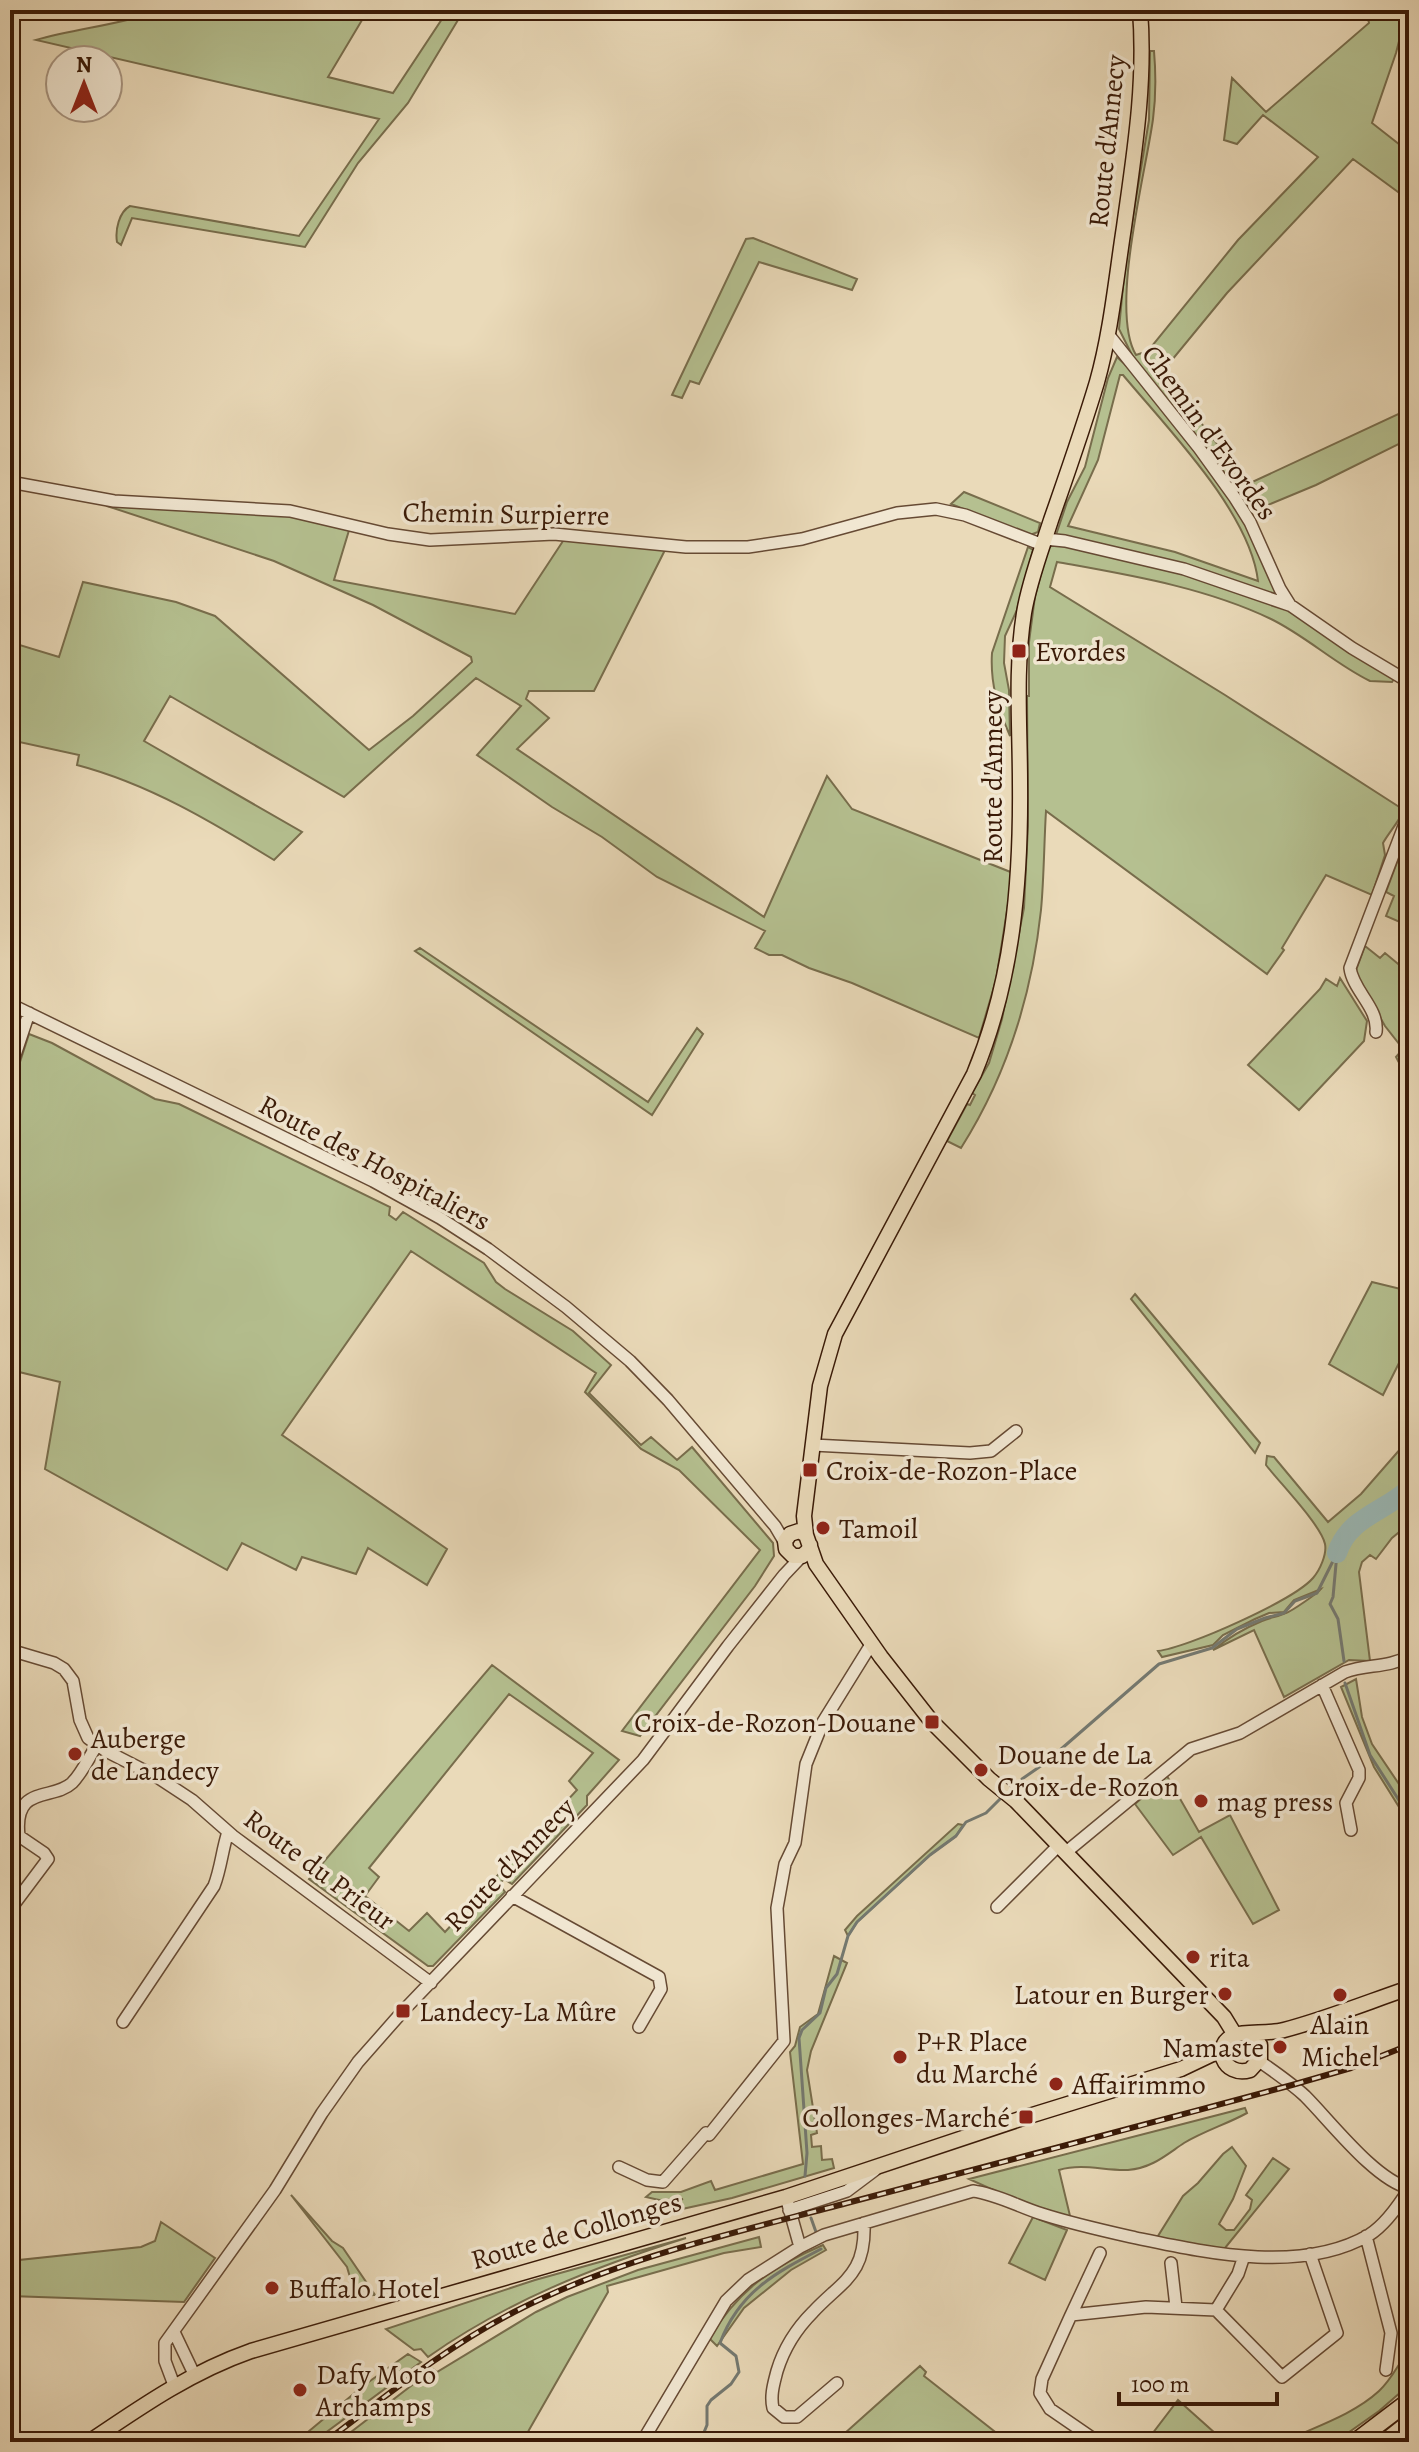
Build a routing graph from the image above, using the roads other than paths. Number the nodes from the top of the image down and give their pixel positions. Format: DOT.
graph roads {
  1 [pos="1140,10"];
  2 [pos="1108,334"];
  3 [pos="10,482"];
  4 [pos="1044,542"];
  5 [pos="1290,605"];
  6 [pos="1409,682"];
  7 [pos="1409,813"];
  8 [pos="10,1004"];
  9 [pos="29,1013"];
  10 [pos="1376,1032"];
  11 [pos="10,1070"];
  12 [pos="1016,1431"];
  13 [pos="813,1445"];
  14 [pos="797,1544"];
  15 [pos="872,1643"];
  16 [pos="10,1650"];
  17 [pos="1409,1656"];
  18 [pos="1322,1685"];
  19 [pos="97,1745"];
  20 [pos="1351,1830"];
  21 [pos="228,1832"];
  22 [pos="1062,1849"];
  23 [pos="512,1896"];
  24 [pos="15,1903"];
  25 [pos="997,1907"];
  26 [pos="431,1983"];
  27 [pos="1409,1988"];
  28 [pos="123,2022"];
  29 [pos="639,2027"];
  30 [pos="1282,2031"];
  31 [pos="1242,2035"];
  32 [pos="1223,2049"];
  33 [pos="1260,2054"];
  34 [pos="1228,2067"];
  35 [pos="1181,2069"];
  36 [pos="880,2166"];
  37 [pos="619,2167"];
  38 [pos="1409,2189"];
  39 [pos="788,2203"];
  40 [pos="864,2223"];
  41 [pos="1366,2236"];
  42 [pos="800,2247"];
  43 [pos="1100,2253"];
  44 [pos="1310,2254"];
  45 [pos="1244,2256"];
  46 [pos="1171,2263"];
  47 [pos="1176,2307"];
  48 [pos="1216,2310"];
  49 [pos="1071,2315"];
  50 [pos="174,2332"];
  51 [pos="1386,2370"];
  52 [pos="194,2374"];
  53 [pos="837,2383"];
  54 [pos="174,2385"];
  55 [pos="1409,2401"];
  56 [pos="1409,2423"];
  57 [pos="89,2442"];
  58 [pos="642,2442"];
  59 [pos="1098,2442"];
  60 [pos="1355,2442"];
  61 [pos="1385,2442"];
  1 -- 2 [label="main road, Route d'Annecy"];
  2 -- 4 [label="main road, Route d'Annecy"];
  2 -- 5 [label="street, Chemin d'Evordes"];
  3 -- 4 [label="street, Chemin Surpierre"];
  4 -- 5 [label="street, Chemin d'Evordes"];
  4 -- 13 [label="main road, Route d'Annecy"];
  5 -- 6 [label="street, Chemin d'Evordes"];
  7 -- 10 [label="street"];
  8 -- 9 [label="street, Route des Hospitaliers"];
  9 -- 11 [label="street"];
  9 -- 14 [label="street, Route des Hospitaliers"];
  12 -- 13 [label="street"];
  13 -- 14 [label="main road, Route d'Annecy"];
  14 -- 15 [label="main road"];
  14 -- 23 [label="street, Route d'Annecy"];
  15 -- 22 [label="main road"];
  15 -- 37 [label="street"];
  16 -- 19 [label="street"];
  17 -- 18 [label="street"];
  18 -- 20 [label="street"];
  18 -- 22 [label="street"];
  19 -- 21 [label="street, Route du Prieur"];
  19 -- 24 [label="street"];
  21 -- 26 [label="street, Route du Prieur"];
  21 -- 28 [label="street"];
  22 -- 25 [label="street"];
  22 -- 31 [label="main road"];
  23 -- 26 [label="street, Route d'Annecy"];
  23 -- 29 [label="street"];
  26 -- 50 [label="street, Route d'Annecy"];
  27 -- 30 [label="main road"];
  30 -- 31 [label="main road"];
  30 -- 33 [label="main road"];
  31 -- 32 [label="main road"];
  31 -- 33 [label="main road"];
  32 -- 34 [label="main road"];
  32 -- 35 [label="main road"];
  33 -- 34 [label="main road"];
  33 -- 38 [label="street"];
  34 -- 35 [label="main road"];
  35 -- 36 [label="main road"];
  36 -- 39 [label="main road, Route de Collonges"];
  36 -- 39 [label="street"];
  38 -- 41 [label="street"];
  39 -- 42 [label="street"];
  39 -- 52 [label="main road, Route de Collonges"];
  40 -- 42 [label="street"];
  40 -- 45 [label="street"];
  40 -- 53 [label="street"];
  41 -- 44 [label="street"];
  41 -- 51 [label="street"];
  42 -- 58 [label="street"];
  43 -- 49 [label="street"];
  44 -- 45 [label="street"];
  44 -- 48 [label="street"];
  45 -- 48 [label="street"];
  46 -- 47 [label="street"];
  47 -- 48 [label="street"];
  47 -- 49 [label="street"];
  49 -- 59 [label="street"];
  50 -- 52 [label="street"];
  50 -- 54 [label="street"];
  52 -- 54 [label="main road, Route de Collonges"];
  54 -- 57 [label="main road, Route de Collonges"];
  55 -- 60 [label="highway"];
  56 -- 61 [label="highway"];
}
